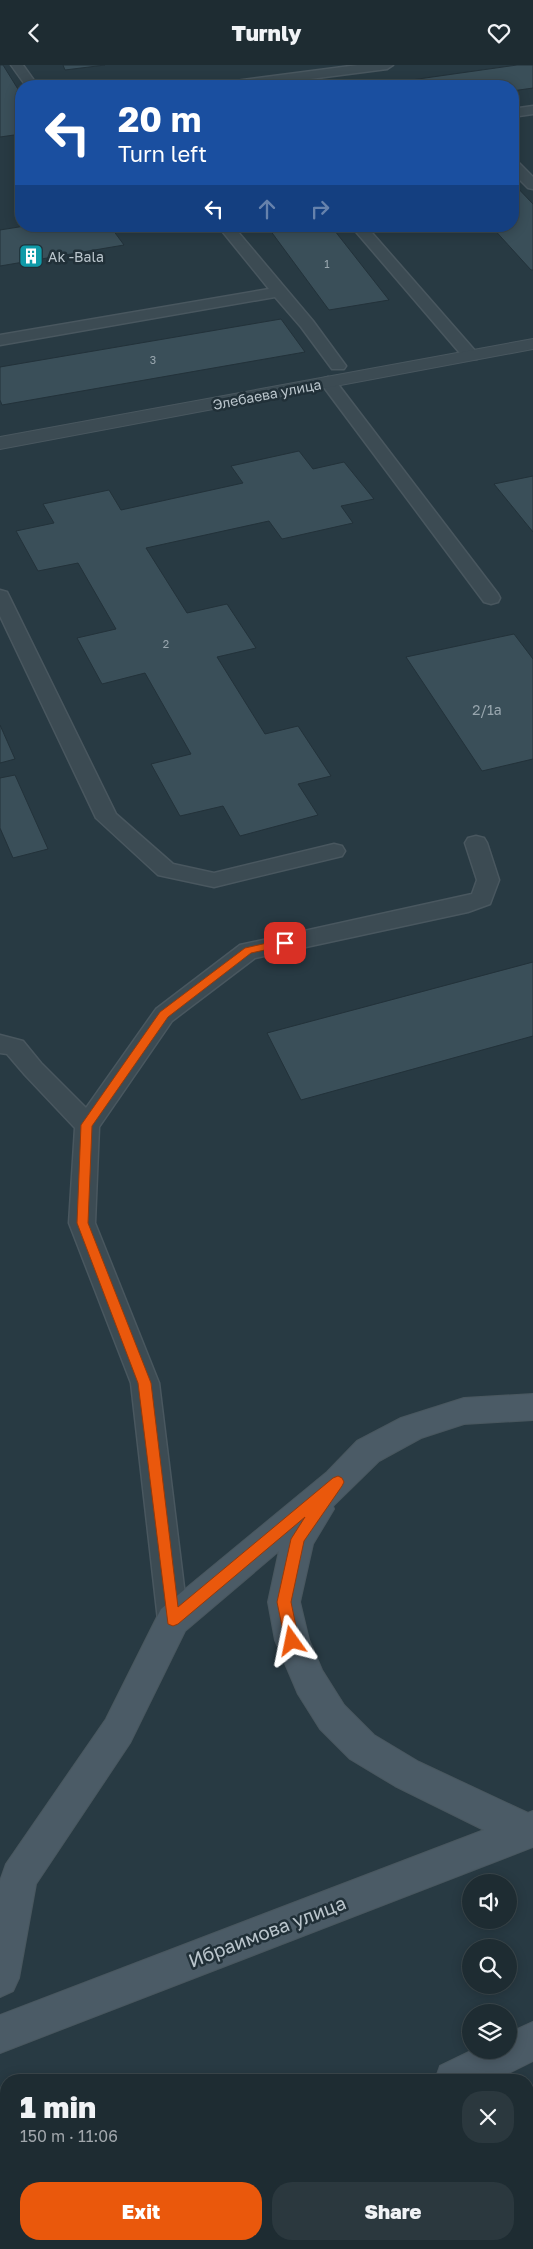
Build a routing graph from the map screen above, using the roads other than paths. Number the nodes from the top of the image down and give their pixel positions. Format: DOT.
graph roads {
  1 [pos="17,65"];
  2 [pos="387,65"];
  3 [pos="28,80"];
  4 [pos="273,80"];
  5 [pos="533,110"];
  6 [pos="519,112"];
  7 [pos="519,171"];
  8 [pos="533,185"];
  9 [pos="229,232"];
  10 [pos="363,232"];
  11 [pos="279,292"];
  12 [pos="0,340"];
  13 [pos="533,344"];
  14 [pos="472,355"];
  15 [pos="338,366"];
  16 [pos="328,382"];
  17 [pos="0,443"];
  18 [pos="0,595"];
  19 [pos="491,598"];
  20 [pos="476,843"];
  21 [pos="334,851"];
  22 [pos="0,1044"];
  23 [pos="87,1125"];
  24 [pos="533,1407"];
  25 [pos="338,1482"];
  26 [pos="173,1620"];
  27 [pos="529,1830"];
  28 [pos="0,1978"];
  29 [pos="0,2034"];
  30 [pos="533,2041"];
  31 [pos="466,2074"];
  1 -- 3 [label="lane"];
  2 -- 4 [label="lane"];
  5 -- 6 [label="lane"];
  7 -- 8 [label="lane"];
  9 -- 11 [label="lane"];
  10 -- 14 [label="lane"];
  11 -- 12 [label="lane"];
  11 -- 15 [label="lane"];
  13 -- 14 [label="street, Элебаева улица"];
  14 -- 16 [label="street, Элебаева улица"];
  16 -- 17 [label="street, Элебаева улица"];
  16 -- 19 [label="lane"];
  18 -- 21 [label="lane"];
  20 -- 23 [label="lane"];
  22 -- 23 [label="lane"];
  23 -- 26 [label="lane"];
  24 -- 25 [label="main road"];
  25 -- 26 [label="main road"];
  25 -- 27 [label="main road"];
  26 -- 28 [label="main road"];
  27 -- 29 [label="main road, Ибраимова улица"];
  30 -- 31 [label="main road"];
}
